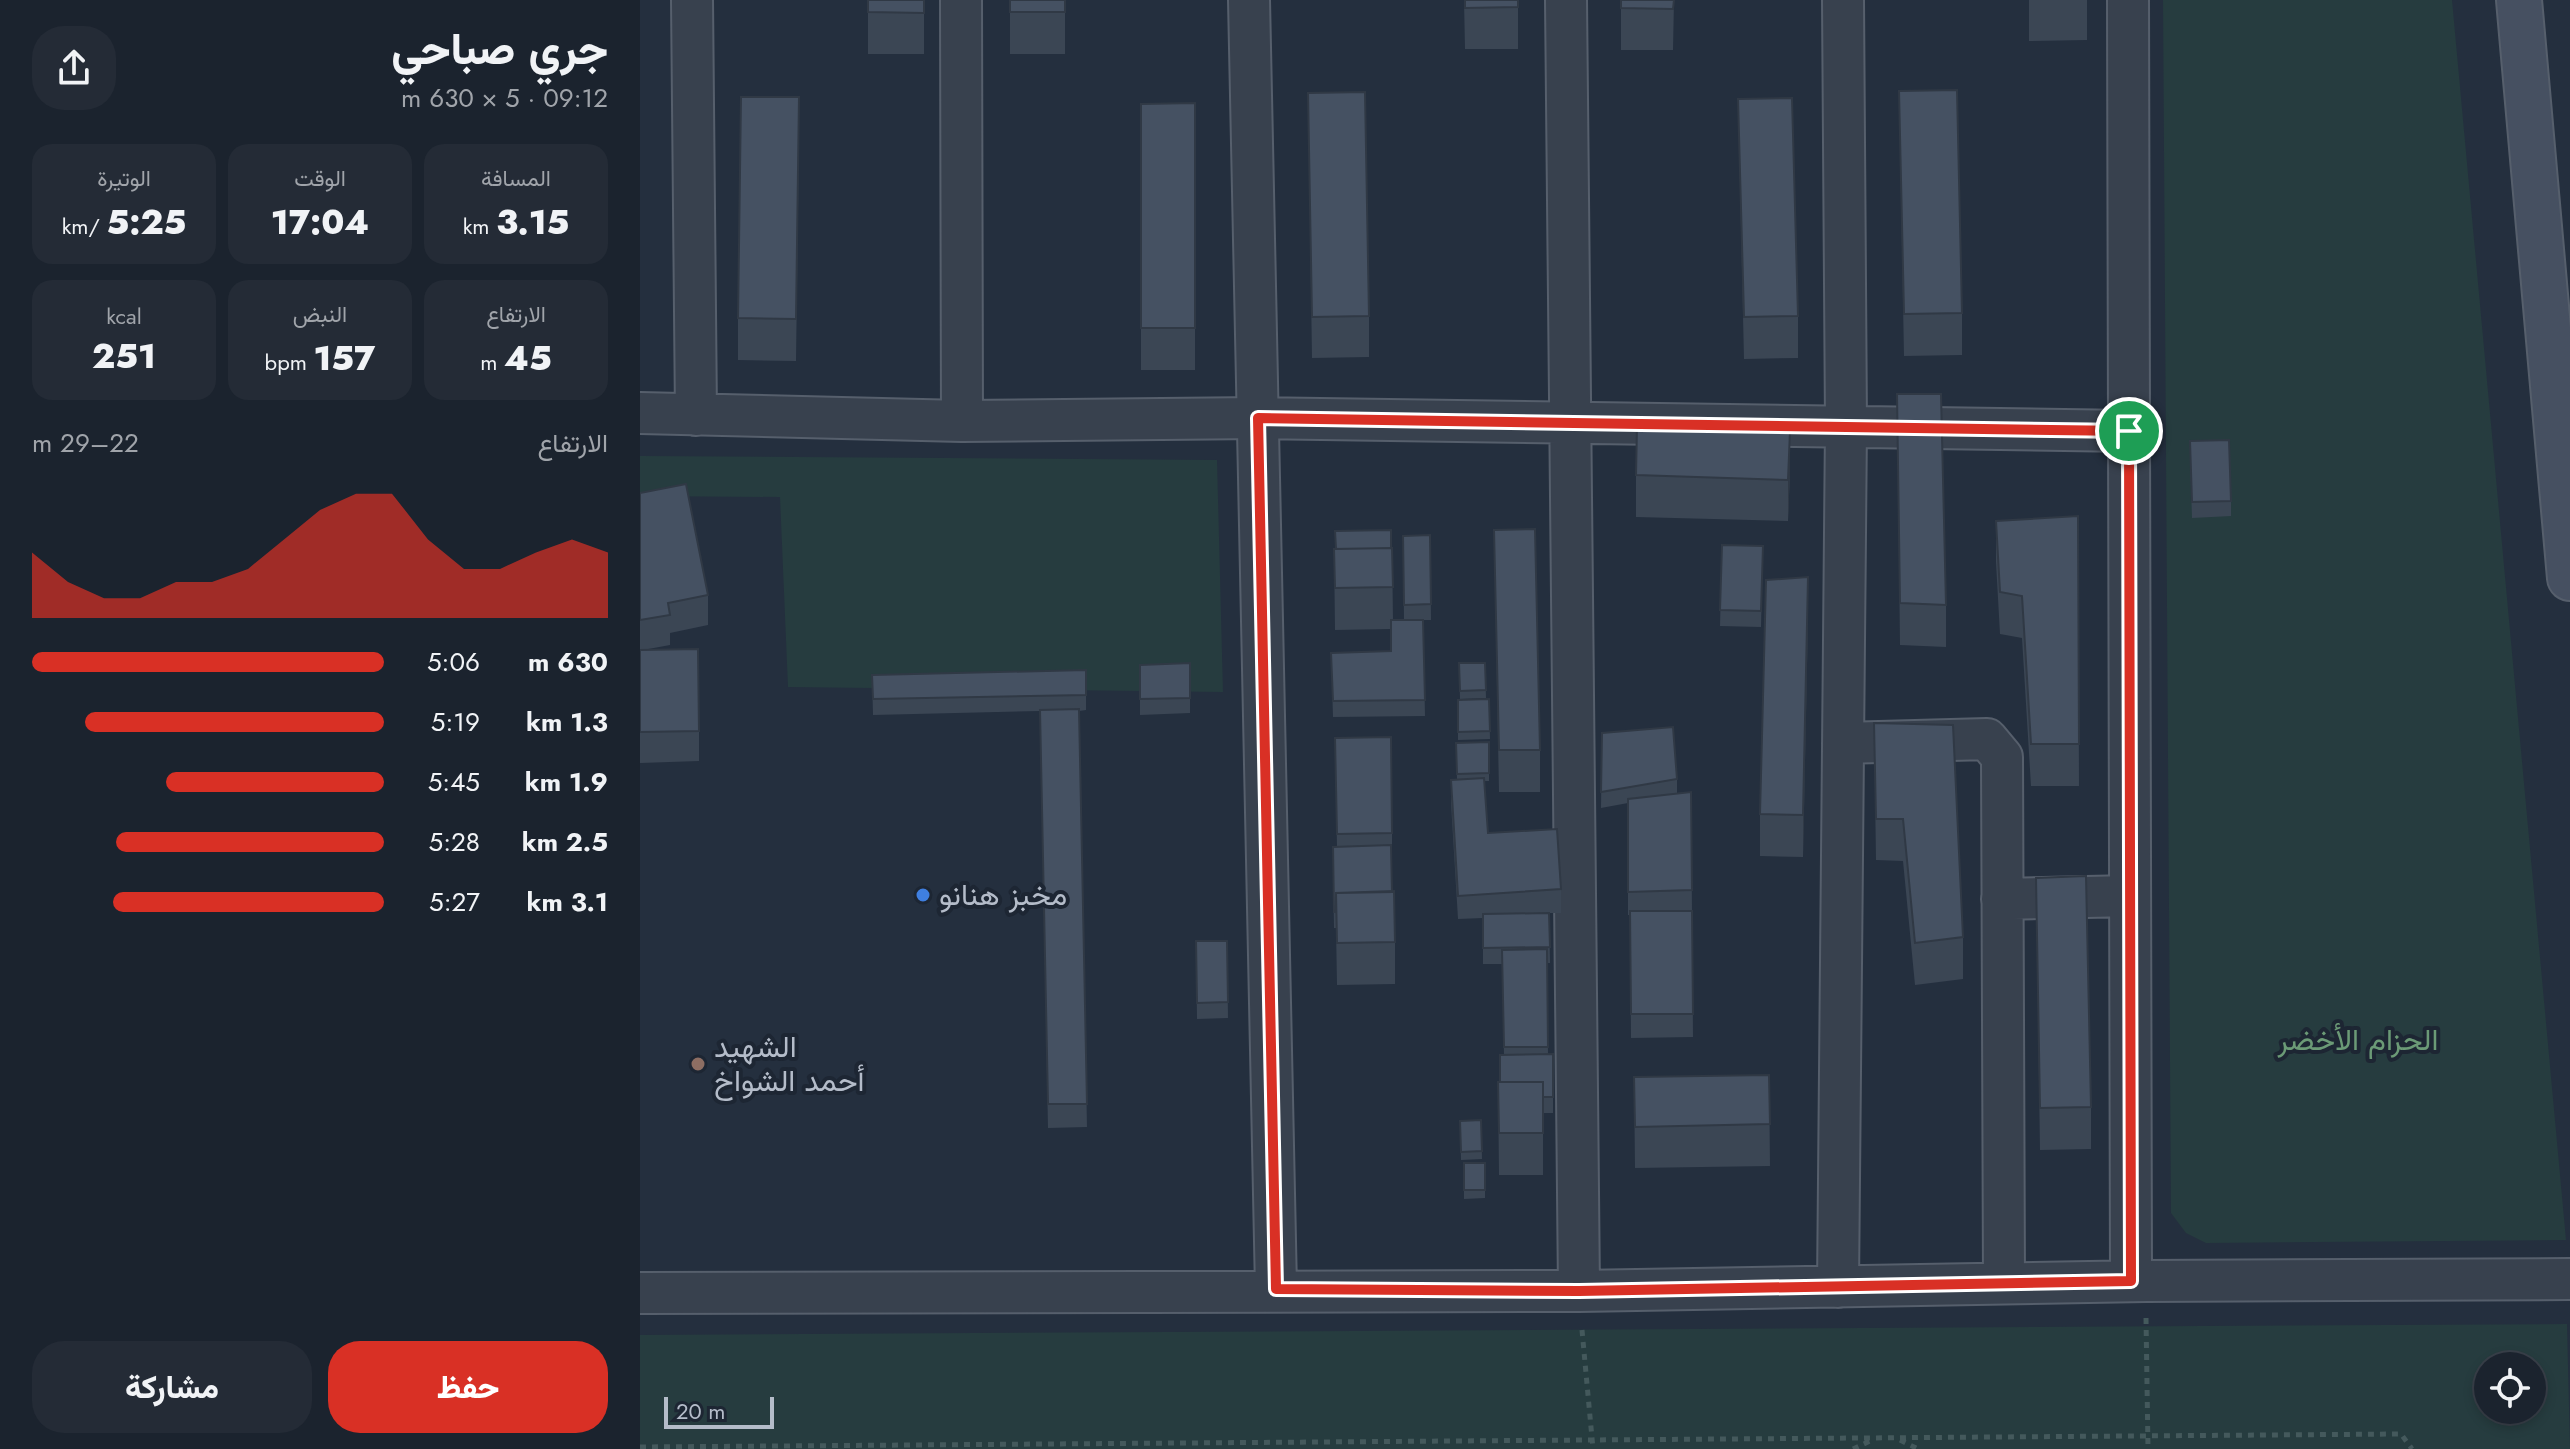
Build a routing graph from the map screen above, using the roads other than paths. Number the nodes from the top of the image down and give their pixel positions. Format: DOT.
graph roads {
  1 [pos="692,0"];
  2 [pos="961,0"];
  3 [pos="1249,0"];
  4 [pos="1566,0"];
  5 [pos="1843,0"];
  6 [pos="2128,0"];
  7 [pos="2519,0"];
  8 [pos="640,413"];
  9 [pos="696,415"];
  10 [pos="1258,418"];
  11 [pos="962,421"];
  12 [pos="1568,425"];
  13 [pos="1846,425"];
  14 [pos="2129,431"];
  15 [pos="2570,578"];
  16 [pos="1843,743"];
  17 [pos="2130,896"];
  18 [pos="2002,899"];
  19 [pos="2570,1279"];
  20 [pos="2138,1281"];
  21 [pos="2004,1283"];
  22 [pos="1838,1287"];
  23 [pos="1276,1289"];
  24 [pos="1579,1291"];
  25 [pos="640,1293"];
  1 -- 9 [label="street"];
  2 -- 11 [label="street"];
  3 -- 10 [label="street"];
  4 -- 12 [label="street"];
  5 -- 13 [label="street"];
  6 -- 14 [label="street"];
  7 -- 15 [label="main road"];
  8 -- 9 [label="street"];
  9 -- 11 [label="street"];
  10 -- 11 [label="street"];
  10 -- 12 [label="street"];
  10 -- 23 [label="street"];
  12 -- 13 [label="street"];
  12 -- 24 [label="street"];
  13 -- 14 [label="street"];
  13 -- 16 [label="street"];
  14 -- 17 [label="street"];
  16 -- 18 [label="street"];
  16 -- 22 [label="street"];
  17 -- 18 [label="street"];
  17 -- 20 [label="street"];
  18 -- 21 [label="street"];
  19 -- 20 [label="street"];
  20 -- 21 [label="street"];
  21 -- 22 [label="street"];
  22 -- 24 [label="street"];
  23 -- 24 [label="street"];
  23 -- 25 [label="street"];
}
